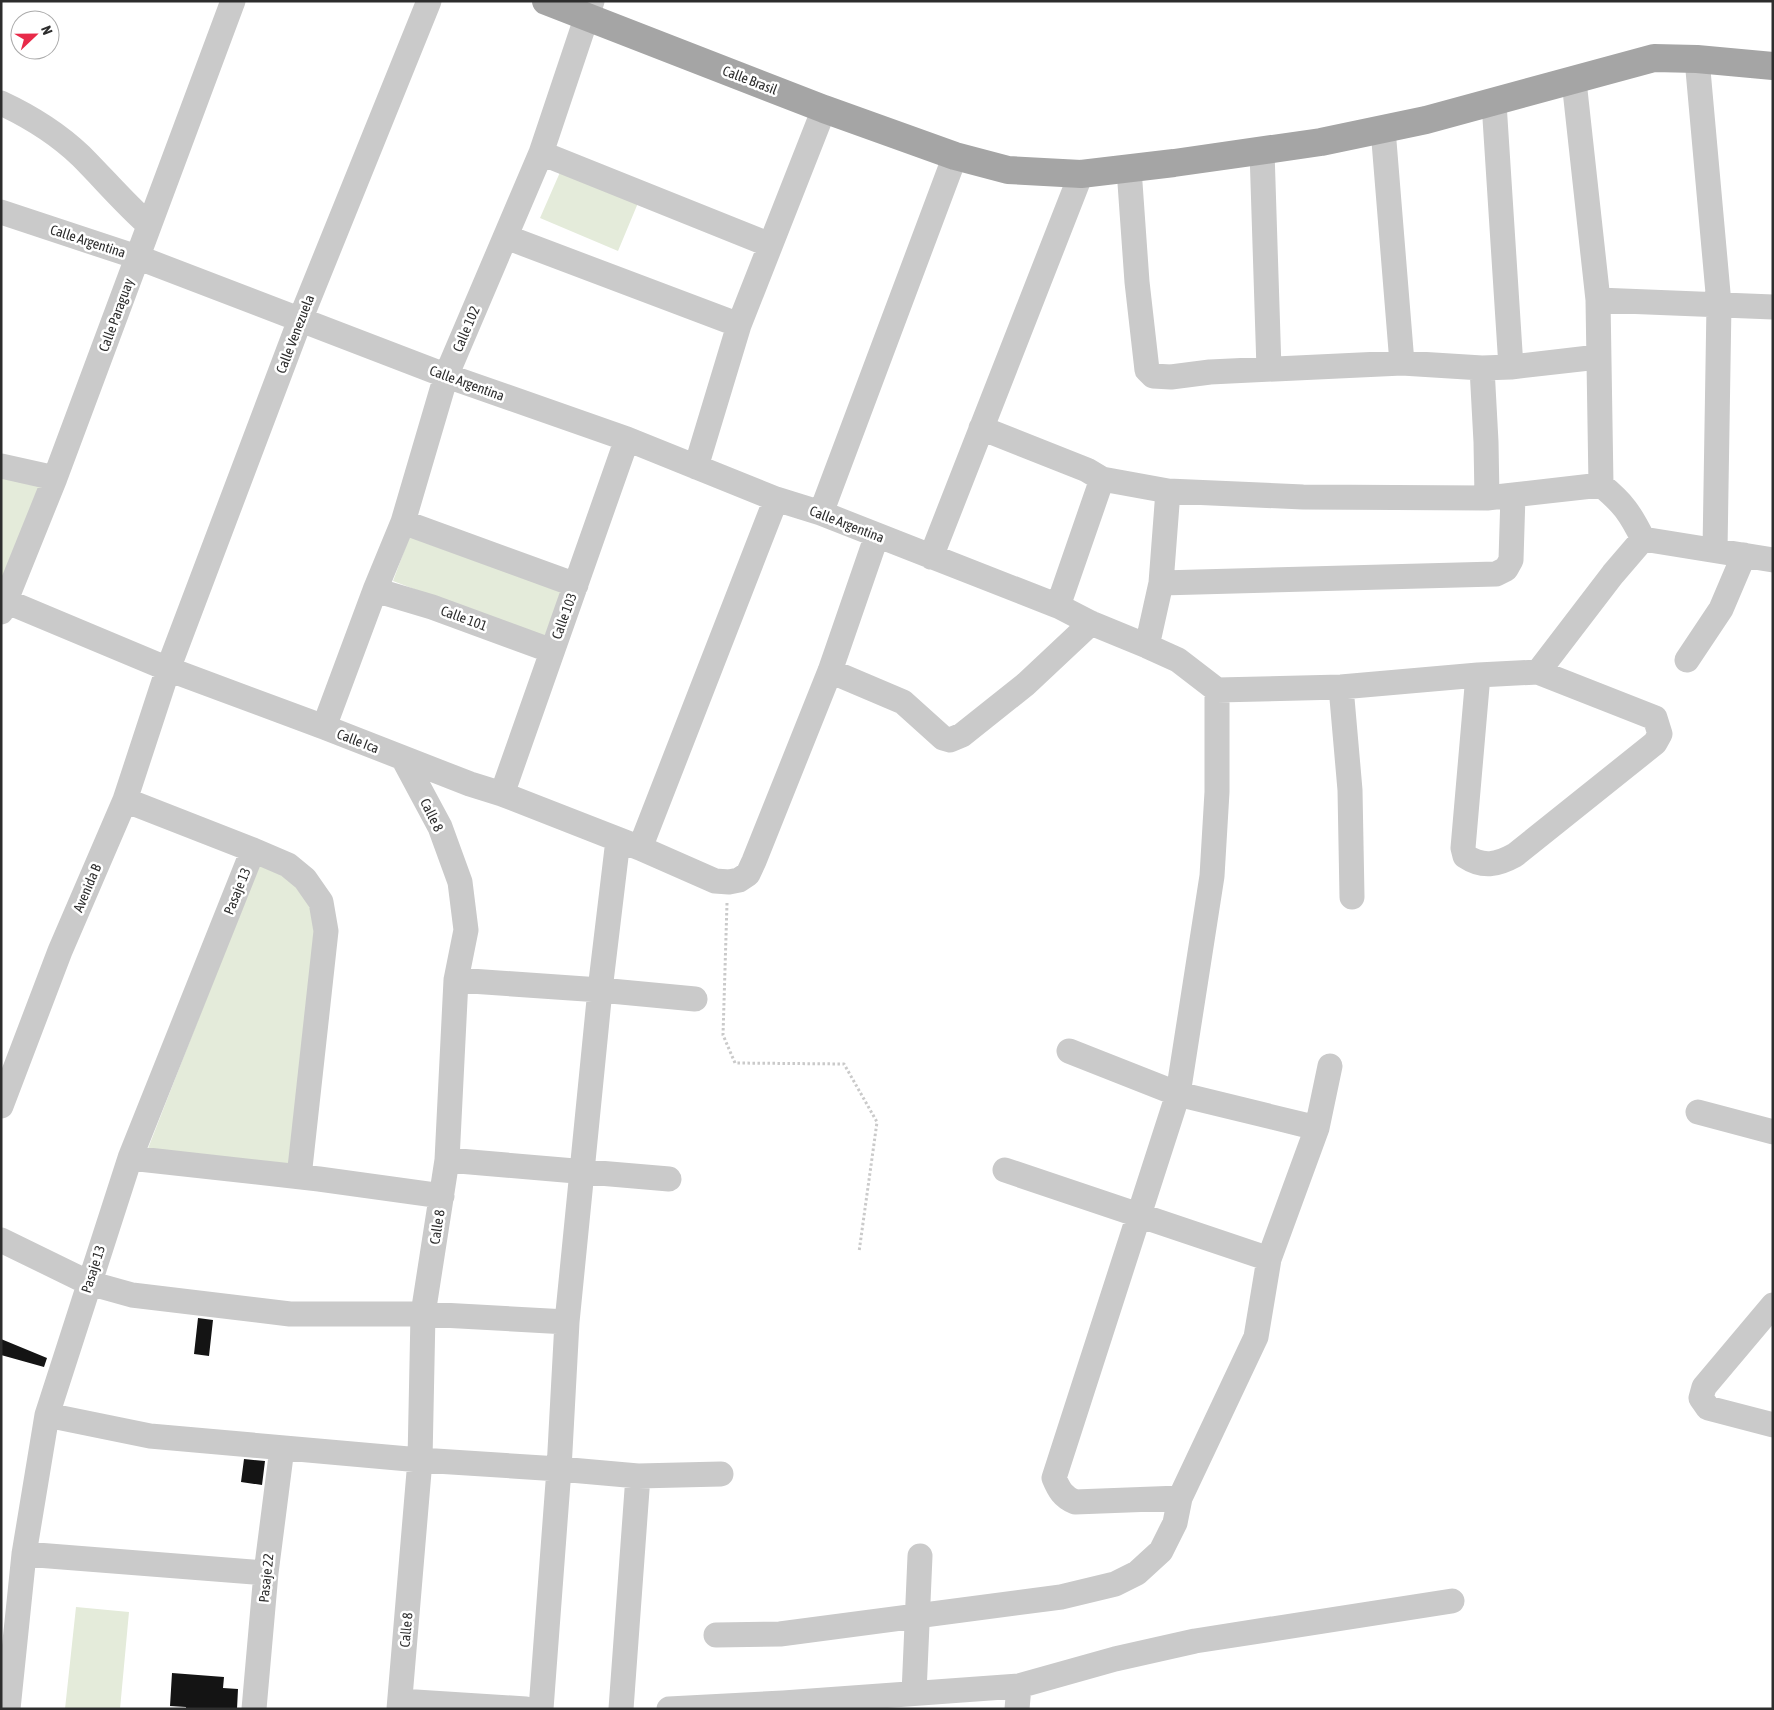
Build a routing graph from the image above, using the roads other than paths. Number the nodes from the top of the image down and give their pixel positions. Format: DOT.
graph roads {
  1 [pos="233,1"];
  2 [pos="429,1"];
  3 [pos="546,1"];
  4 [pos="589,10"];
  5 [pos="1697,59"];
  6 [pos="1773,66"];
  7 [pos="1574,81"];
  8 [pos="1,103"];
  9 [pos="1494,103"];
  10 [pos="824,109"];
  11 [pos="1383,129"];
  12 [pos="1262,151"];
  13 [pos="541,153"];
  14 [pos="955,156"];
  15 [pos="1129,169"];
  16 [pos="1081,174"];
  17 [pos="1,212"];
  18 [pos="149,225"];
  19 [pos="506,237"];
  20 [pos="770,245"];
  21 [pos="137,257"];
  22 [pos="1598,300"];
  23 [pos="1719,304"];
  24 [pos="1773,307"];
  25 [pos="300,320"];
  26 [pos="739,325"];
  27 [pos="1598,358"];
  28 [pos="1402,363"];
  29 [pos="1511,367"];
  30 [pos="1482,368"];
  31 [pos="1269,369"];
  32 [pos="446,376"];
  33 [pos="982,428"];
  34 [pos="627,439"];
  35 [pos="1,466"];
  36 [pos="696,467"];
  37 [pos="55,478"];
  38 [pos="1102,479"];
  39 [pos="1601,485"];
  40 [pos="1168,491"];
  41 [pos="1513,495"];
  42 [pos="776,498"];
  43 [pos="1487,498"];
  44 [pos="821,513"];
  45 [pos="403,522"];
  46 [pos="877,535"];
  47 [pos="1643,539"];
  48 [pos="1715,550"];
  49 [pos="1744,555"];
  50 [pos="931,557"];
  51 [pos="1773,560"];
  52 [pos="1161,584"];
  53 [pos="576,585"];
  54 [pos="375,590"];
  55 [pos="3,603"];
  56 [pos="1058,606"];
  57 [pos="1091,623"];
  58 [pos="1148,646"];
  59 [pos="552,651"];
  60 [pos="1688,660"];
  61 [pos="168,669"];
  62 [pos="830,671"];
  63 [pos="1538,672"];
  64 [pos="1478,675"];
  65 [pos="1341,687"];
  66 [pos="1217,690"];
  67 [pos="324,727"];
  68 [pos="403,758"];
  69 [pos="502,794"];
  70 [pos="125,800"];
  71 [pos="629,844"];
  72 [pos="253,850"];
  73 [pos="1352,897"];
  74 [pos="456,980"];
  75 [pos="600,990"];
  76 [pos="695,999"];
  77 [pos="1069,1051"];
  78 [pos="1330,1066"];
  79 [pos="1178,1094"];
  80 [pos="1,1106"];
  81 [pos="1698,1112"];
  82 [pos="1317,1128"];
  83 [pos="1773,1132"];
  84 [pos="130,1158"];
  85 [pos="447,1160"];
  86 [pos="583,1170"];
  87 [pos="1005,1170"];
  88 [pos="299,1177"];
  89 [pos="669,1179"];
  90 [pos="442,1196"];
  91 [pos="1138,1214"];
  92 [pos="1,1240"];
  93 [pos="1269,1259"];
  94 [pos="88,1283"];
  95 [pos="1773,1305"];
  96 [pos="423,1314"];
  97 [pos="567,1322"];
  98 [pos="47,1415"];
  99 [pos="1773,1425"];
  100 [pos="282,1448"];
  101 [pos="420,1460"];
  102 [pos="559,1469"];
  103 [pos="721,1474"];
  104 [pos="638,1476"];
  105 [pos="1180,1498"];
  106 [pos="24,1554"];
  107 [pos="920,1556"];
  108 [pos="266,1573"];
  109 [pos="1452,1601"];
  110 [pos="918,1615"];
  111 [pos="716,1635"];
  112 [pos="914,1693"];
  113 [pos="1018,1697"];
  114 [pos="400,1705"];
  115 [pos="8,1709"];
  116 [pos="254,1709"];
  117 [pos="526,1709"];
  118 [pos="541,1709"];
  119 [pos="621,1709"];
  120 [pos="669,1709"];
  1 -- 18 [label="street, Calle Paraguay"];
  2 -- 25 [label="street, Calle Venezuela"];
  3 -- 4 [label="main road, Calle Brasil"];
  4 -- 10 [label="main road, Calle Brasil"];
  4 -- 13 [label="street, Calle 102"];
  5 -- 6 [label="main road, Calle Brasil"];
  5 -- 7 [label="main road, Calle Brasil"];
  5 -- 23 [label="street"];
  7 -- 9 [label="main road, Calle Brasil"];
  7 -- 22 [label="street"];
  8 -- 18 [label="street"];
  9 -- 11 [label="main road, Calle Brasil"];
  9 -- 29 [label="street"];
  10 -- 14 [label="main road, Calle Brasil"];
  10 -- 20 [label="street"];
  11 -- 12 [label="main road, Calle Brasil"];
  11 -- 28 [label="street"];
  12 -- 15 [label="main road, Calle Brasil"];
  12 -- 31 [label="street"];
  13 -- 19 [label="street, Calle 102"];
  13 -- 20 [label="street"];
  14 -- 16 [label="main road, Calle Brasil"];
  14 -- 44 [label="street"];
  15 -- 16 [label="main road, Calle Brasil"];
  15 -- 31 [label="street"];
  16 -- 33 [label="street"];
  17 -- 21 [label="street, Calle Argentina"];
  18 -- 21 [label="street, Calle Paraguay"];
  19 -- 26 [label="street"];
  19 -- 32 [label="street, Calle 102"];
  20 -- 26 [label="street"];
  21 -- 25 [label="street, Calle Argentina"];
  21 -- 37 [label="street, Calle Paraguay"];
  22 -- 23 [label="street"];
  22 -- 27 [label="street"];
  23 -- 24 [label="street"];
  23 -- 48 [label="street"];
  25 -- 32 [label="street, Calle Argentina"];
  25 -- 61 [label="street, Calle Venezuela"];
  26 -- 36 [label="street"];
  27 -- 29 [label="street"];
  27 -- 39 [label="street"];
  28 -- 30 [label="street"];
  28 -- 31 [label="street"];
  29 -- 30 [label="street"];
  30 -- 43 [label="street"];
  32 -- 34 [label="street, Calle Argentina"];
  32 -- 45 [label="street, Calle 102"];
  33 -- 38 [label="street"];
  33 -- 50 [label="street"];
  34 -- 36 [label="street, Calle Argentina"];
  34 -- 53 [label="street, Calle 103"];
  35 -- 37 [label="street"];
  36 -- 42 [label="street, Calle Argentina"];
  37 -- 55 [label="street, Calle Paraguay"];
  38 -- 40 [label="street"];
  38 -- 56 [label="street"];
  39 -- 41 [label="street"];
  39 -- 47 [label="street"];
  40 -- 43 [label="street"];
  40 -- 52 [label="street"];
  41 -- 43 [label="street"];
  41 -- 52 [label="street"];
  42 -- 44 [label="street, Calle Argentina"];
  42 -- 71 [label="street"];
  44 -- 46 [label="street, Calle Argentina"];
  45 -- 53 [label="street"];
  45 -- 54 [label="street, Calle 102"];
  46 -- 50 [label="street, Calle Argentina"];
  46 -- 62 [label="street"];
  47 -- 48 [label="street"];
  47 -- 63 [label="street"];
  48 -- 49 [label="street"];
  49 -- 51 [label="street"];
  49 -- 60 [label="street"];
  50 -- 56 [label="street, Calle Argentina"];
  52 -- 58 [label="street"];
  53 -- 59 [label="street, Calle 103"];
  54 -- 59 [label="street, Calle 101"];
  54 -- 67 [label="street, Calle 102"];
  55 -- 61 [label="street, Calle Ica"];
  56 -- 57 [label="street, Calle Argentina"];
  57 -- 58 [label="street, Calle Argentina"];
  57 -- 62 [label="street"];
  58 -- 66 [label="street, Calle Argentina"];
  59 -- 69 [label="street, Calle 103"];
  61 -- 67 [label="street, Calle Ica"];
  61 -- 70 [label="street, Avenida B"];
  62 -- 71 [label="street, Calle Ica"];
  63 -- 64 [label="street"];
  63 -- 64 [label="street"];
  64 -- 65 [label="street"];
  65 -- 66 [label="street"];
  65 -- 73 [label="street"];
  66 -- 79 [label="street"];
  67 -- 68 [label="street, Calle Ica"];
  68 -- 69 [label="street, Calle Ica"];
  68 -- 74 [label="street, Calle 8"];
  69 -- 71 [label="street, Calle Ica"];
  70 -- 72 [label="street"];
  70 -- 80 [label="street, Avenida B"];
  71 -- 75 [label="street"];
  72 -- 84 [label="street, Pasaje 13"];
  72 -- 88 [label="street"];
  74 -- 75 [label="street"];
  74 -- 85 [label="street, Calle 8"];
  75 -- 76 [label="street"];
  75 -- 86 [label="street"];
  77 -- 79 [label="street"];
  78 -- 82 [label="street"];
  79 -- 82 [label="street"];
  79 -- 91 [label="street"];
  81 -- 83 [label="street"];
  82 -- 93 [label="street"];
  84 -- 88 [label="street"];
  84 -- 94 [label="street, Pasaje 13"];
  85 -- 86 [label="street"];
  85 -- 90 [label="street, Calle 8"];
  86 -- 89 [label="street"];
  86 -- 97 [label="street"];
  87 -- 91 [label="street"];
  88 -- 90 [label="street"];
  90 -- 96 [label="street, Calle 8"];
  91 -- 93 [label="street"];
  91 -- 105 [label="street"];
  92 -- 94 [label="street"];
  93 -- 105 [label="street"];
  94 -- 96 [label="street"];
  94 -- 98 [label="street, Pasaje 13"];
  95 -- 99 [label="street"];
  96 -- 97 [label="street"];
  96 -- 101 [label="street, Calle 8"];
  97 -- 102 [label="street"];
  98 -- 100 [label="street"];
  98 -- 106 [label="street, Pasaje 13"];
  100 -- 101 [label="street"];
  100 -- 108 [label="street, Pasaje 22"];
  101 -- 102 [label="street"];
  101 -- 114 [label="street, Calle 8"];
  102 -- 104 [label="street"];
  102 -- 118 [label="street"];
  103 -- 104 [label="street"];
  104 -- 119 [label="street"];
  105 -- 110 [label="street"];
  106 -- 108 [label="street"];
  106 -- 115 [label="street, Pasaje 13"];
  107 -- 110 [label="street"];
  108 -- 116 [label="street, Pasaje 22"];
  109 -- 113 [label="street"];
  110 -- 111 [label="street"];
  110 -- 112 [label="street"];
  112 -- 113 [label="street"];
  112 -- 120 [label="street"];
  114 -- 117 [label="street"];
}
